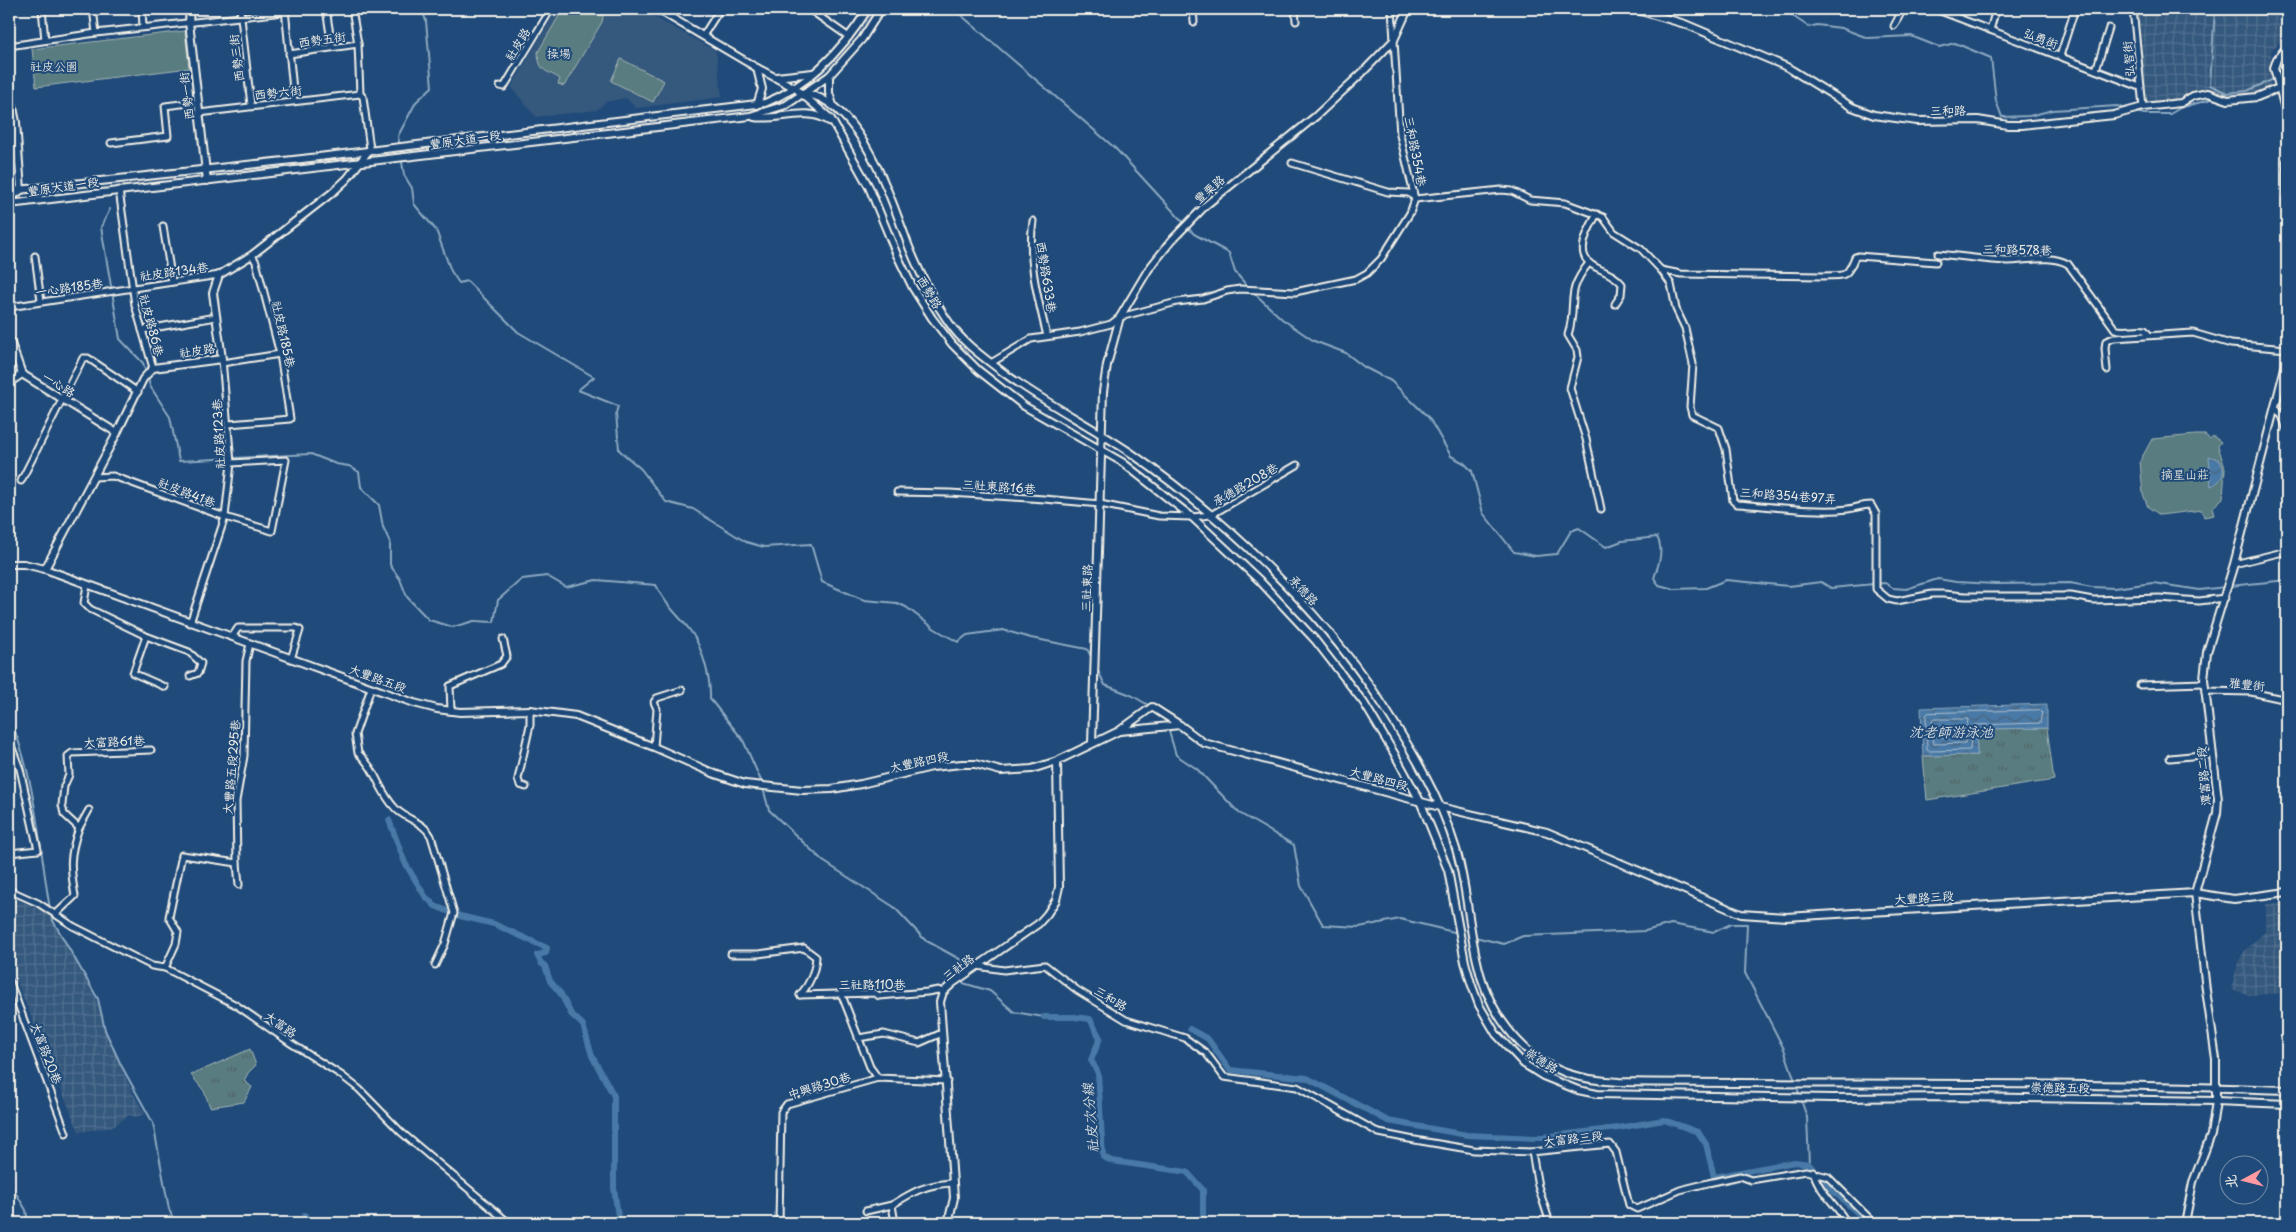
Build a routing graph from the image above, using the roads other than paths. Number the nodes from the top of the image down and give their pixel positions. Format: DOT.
graph roads {
  1 [pos="42,9"];
  2 [pos="93,9"];
  3 [pos="142,9"];
  4 [pos="190,9"];
  5 [pos="240,9"];
  6 [pos="326,9"];
  7 [pos="352,9"];
  8 [pos="552,9"];
  9 [pos="657,9"];
  10 [pos="720,9"];
  11 [pos="809,9"];
  12 [pos="868,9"];
  13 [pos="881,9"];
  14 [pos="1193,9"];
  15 [pos="1295,9"];
  16 [pos="1392,9"];
  17 [pos="1408,9"];
  18 [pos="1634,9"];
  19 [pos="1902,9"];
  20 [pos="1935,9"];
  21 [pos="1996,9"];
  22 [pos="2075,9"];
  23 [pos="2133,9"];
  24 [pos="284,10"];
  25 [pos="241,16"];
  26 [pos="1296,21"];
  27 [pos="189,22"];
  28 [pos="1194,22"];
  29 [pos="1894,26"];
  30 [pos="143,27"];
  31 [pos="2109,28"];
  32 [pos="1990,30"];
  33 [pos="96,33"];
  34 [pos="703,36"];
  35 [pos="849,37"];
  36 [pos="45,40"];
  37 [pos="1394,40"];
  38 [pos="358,44"];
  39 [pos="9,45"];
  40 [pos="332,47"];
  41 [pos="2287,47"];
  42 [pos="289,54"];
  43 [pos="2060,56"];
  44 [pos="757,68"];
  45 [pos="2096,70"];
  46 [pos="816,72"];
  47 [pos="829,76"];
  48 [pos="776,78"];
  49 [pos="500,86"];
  50 [pos="2278,86"];
  51 [pos="2140,87"];
  52 [pos="9,88"];
  53 [pos="795,88"];
  54 [pos="803,93"];
  55 [pos="360,94"];
  56 [pos="294,100"];
  57 [pos="197,102"];
  58 [pos="251,105"];
  59 [pos="757,105"];
  60 [pos="833,105"];
  61 [pos="2143,106"];
  62 [pos="199,113"];
  63 [pos="750,116"];
  64 [pos="836,126"];
  65 [pos="17,131"];
  66 [pos="111,143"];
  67 [pos="2287,148"];
  68 [pos="370,149"];
  69 [pos="9,160"];
  70 [pos="2287,161"];
  71 [pos="359,163"];
  72 [pos="1292,163"];
  73 [pos="206,170"];
  74 [pos="207,181"];
  75 [pos="21,190"];
  76 [pos="118,190"];
  77 [pos="9,191"];
  78 [pos="1415,198"];
  79 [pos="9,199"];
  80 [pos="9,204"];
  81 [pos="2287,212"];
  82 [pos="1597,214"];
  83 [pos="1033,221"];
  84 [pos="163,226"];
  85 [pos="252,254"];
  86 [pos="1938,254"];
  87 [pos="35,256"];
  88 [pos="1936,262"];
  89 [pos="1589,264"];
  90 [pos="1661,270"];
  91 [pos="219,275"];
  92 [pos="172,282"];
  93 [pos="132,288"];
  94 [pos="41,301"];
  95 [pos="1615,304"];
  96 [pos="9,306"];
  97 [pos="216,317"];
  98 [pos="1120,317"];
  99 [pos="142,330"];
  100 [pos="2149,335"];
  101 [pos="1047,336"];
  102 [pos="9,338"];
  103 [pos="2287,349"];
  104 [pos="280,354"];
  105 [pos="2287,360"];
  106 [pos="222,361"];
  107 [pos="991,363"];
  108 [pos="153,368"];
  109 [pos="2107,370"];
  110 [pos="22,374"];
  111 [pos="9,383"];
  112 [pos="138,392"];
  113 [pos="63,399"];
  114 [pos="2275,407"];
  115 [pos="229,424"];
  116 [pos="2287,429"];
  117 [pos="117,433"];
  118 [pos="1101,434"];
  119 [pos="1100,448"];
  120 [pos="231,463"];
  121 [pos="1297,465"];
  122 [pos="94,477"];
  123 [pos="21,481"];
  124 [pos="897,492"];
  125 [pos="1100,504"];
  126 [pos="1601,509"];
  127 [pos="1211,515"];
  128 [pos="225,517"];
  129 [pos="1192,517"];
  130 [pos="2287,551"];
  131 [pos="9,564"];
  132 [pos="2234,564"];
  133 [pos="45,569"];
  134 [pos="87,585"];
  135 [pos="2225,598"];
  136 [pos="190,623"];
  137 [pos="146,636"];
  138 [pos="232,637"];
  139 [pos="503,638"];
  140 [pos="250,644"];
  141 [pos="290,659"];
  142 [pos="190,676"];
  143 [pos="2204,683"];
  144 [pos="2140,685"];
  145 [pos="165,687"];
  146 [pos="371,688"];
  147 [pos="682,690"];
  148 [pos="2205,691"];
  149 [pos="2287,700"];
  150 [pos="530,710"];
  151 [pos="451,711"];
  152 [pos="1180,725"];
  153 [pos="1119,731"];
  154 [pos="9,740"];
  155 [pos="1092,743"];
  156 [pos="654,747"];
  157 [pos="151,750"];
  158 [pos="2212,754"];
  159 [pos="2170,758"];
  160 [pos="1057,761"];
  161 [pos="745,784"];
  162 [pos="526,787"];
  163 [pos="1420,801"];
  164 [pos="1440,807"];
  165 [pos="89,810"];
  166 [pos="79,828"];
  167 [pos="1576,844"];
  168 [pos="9,853"];
  169 [pos="237,863"];
  170 [pos="239,885"];
  171 [pos="9,890"];
  172 [pos="2287,892"];
  173 [pos="2195,893"];
  174 [pos="56,914"];
  175 [pos="731,954"];
  176 [pos="435,964"];
  177 [pos="977,966"];
  178 [pos="165,968"];
  179 [pos="9,980"];
  180 [pos="943,992"];
  181 [pos="841,993"];
  182 [pos="942,1033"];
  183 [pos="858,1038"];
  184 [pos="878,1078"];
  185 [pos="1224,1078"];
  186 [pos="947,1081"];
  187 [pos="1832,1085"];
  188 [pos="2217,1087"];
  189 [pos="2287,1090"];
  190 [pos="1832,1098"];
  191 [pos="2216,1101"];
  192 [pos="2287,1104"];
  193 [pos="66,1133"];
  194 [pos="1532,1152"];
  195 [pos="1813,1172"];
  196 [pos="953,1183"];
  197 [pos="892,1206"];
  198 [pos="866,1212"];
  199 [pos="509,1223"];
  200 [pos="779,1223"];
  201 [pos="896,1223"];
  202 [pos="948,1223"];
  203 [pos="1550,1223"];
  204 [pos="1847,1223"];
  205 [pos="1874,1223"];
  206 [pos="2185,1223"];
  1 -- 36 [label="street"];
  2 -- 33 [label="street"];
  3 -- 30 [label="street"];
  4 -- 27 [label="street, 西勢一街"];
  5 -- 25 [label="street, 西勢三街"];
  6 -- 40 [label="street"];
  7 -- 38 [label="street"];
  8 -- 49 [label="street, 社皮路"];
  9 -- 34 [label="street, 西勢路"];
  10 -- 34 [label="street"];
  11 -- 35 [label="street"];
  12 -- 35 [label="street, 豐原大道一段"];
  13 -- 47 [label="street, 豐原大道一段"];
  14 -- 28 [label="street"];
  15 -- 26 [label="street"];
  16 -- 37 [label="street, 三和路354巷"];
  17 -- 37 [label="street, 豐栗路"];
  18 -- 61 [label="street, 三和路"];
  19 -- 29 [label="street"];
  20 -- 32 [label="street, 弘勇街"];
  21 -- 32 [label="street"];
  22 -- 43 [label="street"];
  23 -- 51 [label="street, 弘智街"];
  24 -- 25 [label="street"];
  24 -- 42 [label="street"];
  25 -- 27 [label="street"];
  25 -- 58 [label="street, 西勢三街"];
  27 -- 30 [label="street"];
  27 -- 57 [label="street, 西勢一街"];
  30 -- 33 [label="street"];
  31 -- 45 [label="street"];
  32 -- 43 [label="street, 弘勇街"];
  33 -- 36 [label="street"];
  34 -- 44 [label="street, 西勢路"];
  35 -- 46 [label="street, 豐原大道一段"];
  36 -- 39 [label="street"];
  37 -- 78 [label="street, 三和路354巷"];
  37 -- 98 [label="street, 豐栗路"];
  38 -- 40 [label="street, 西勢五街"];
  38 -- 55 [label="street"];
  40 -- 42 [label="street, 西勢五街"];
  41 -- 50 [label="street"];
  42 -- 56 [label="street"];
  43 -- 45 [label="street, 弘勇街"];
  44 -- 48 [label="street, 西勢路"];
  44 -- 59 [label="street"];
  45 -- 51 [label="street, 弘勇街"];
  46 -- 48 [label="street"];
  46 -- 53 [label="street, 豐原大道一段"];
  47 -- 54 [label="street, 豐原大道一段"];
  47 -- 60 [label="street"];
  48 -- 53 [label="street, 西勢路"];
  50 -- 61 [label="street, 三和路"];
  50 -- 67 [label="street"];
  51 -- 61 [label="street, 弘智街"];
  52 -- 65 [label="street"];
  53 -- 54 [label="street, 西勢路"];
  53 -- 59 [label="street, 豐原大道一段"];
  54 -- 60 [label="street, 西勢路"];
  54 -- 63 [label="street, 豐原大道一段"];
  54 -- 64 [label="street, 西勢路"];
  55 -- 56 [label="street, 西勢六街"];
  55 -- 68 [label="street"];
  56 -- 58 [label="street, 西勢六街"];
  57 -- 62 [label="street, 西勢一街"];
  57 -- 66 [label="street"];
  58 -- 62 [label="street, 西勢六街"];
  59 -- 68 [label="street, 豐原大道一段"];
  60 -- 107 [label="street, 西勢路"];
  62 -- 73 [label="street, 西勢一街"];
  63 -- 64 [label="street"];
  63 -- 71 [label="street, 豐原大道一段"];
  64 -- 119 [label="street, 西勢路"];
  65 -- 69 [label="street"];
  65 -- 75 [label="street"];
  68 -- 71 [label="street"];
  68 -- 73 [label="street, 豐原大道一段"];
  70 -- 81 [label="street"];
  71 -- 74 [label="street, 豐原大道一段"];
  71 -- 85 [label="street"];
  72 -- 78 [label="street, 三和路354巷97弄"];
  73 -- 74 [label="street, 西勢一街"];
  73 -- 75 [label="street, 豐原大道一段"];
  74 -- 76 [label="street, 豐原大道一段"];
  75 -- 77 [label="street, 豐原大道一段"];
  75 -- 79 [label="street"];
  76 -- 80 [label="street, 豐原大道一段"];
  76 -- 93 [label="street, 社皮路86巷"];
  78 -- 82 [label="street, 三和路354巷97弄"];
  78 -- 98 [label="street, 三和路354巷"];
  82 -- 89 [label="street"];
  82 -- 90 [label="street, 三和路354巷97弄"];
  83 -- 101 [label="street, 西勢路633巷"];
  84 -- 92 [label="street"];
  85 -- 91 [label="street"];
  85 -- 104 [label="street, 社皮路185巷"];
  86 -- 100 [label="street, 三和路578巷"];
  87 -- 94 [label="street"];
  88 -- 90 [label="street"];
  89 -- 95 [label="street"];
  89 -- 126 [label="street"];
  90 -- 135 [label="street, 三和路354巷97弄"];
  91 -- 92 [label="street, 社皮路134巷"];
  91 -- 97 [label="street, 社皮路"];
  92 -- 93 [label="street, 社皮路134巷"];
  93 -- 94 [label="street, 一心路185巷"];
  93 -- 99 [label="street, 社皮路86巷"];
  94 -- 96 [label="street, 一心路185巷"];
  97 -- 99 [label="street"];
  97 -- 106 [label="street, 社皮路"];
  98 -- 101 [label="street"];
  98 -- 118 [label="street, 豐栗路"];
  99 -- 108 [label="street, 社皮路86巷"];
  100 -- 103 [label="street"];
  100 -- 109 [label="street"];
  101 -- 107 [label="street"];
  102 -- 110 [label="street"];
  104 -- 106 [label="street"];
  104 -- 115 [label="street, 社皮路185巷"];
  105 -- 114 [label="street, 潭富路二段"];
  106 -- 108 [label="street, 社皮路"];
  106 -- 115 [label="street, 社皮路123巷"];
  107 -- 118 [label="street, 西勢路"];
  108 -- 112 [label="street"];
  110 -- 111 [label="street"];
  110 -- 113 [label="street, 一心路"];
  112 -- 113 [label="street"];
  112 -- 117 [label="street"];
  113 -- 117 [label="street, 一心路"];
  113 -- 123 [label="street"];
  114 -- 116 [label="street"];
  114 -- 132 [label="street, 潭富路二段"];
  115 -- 120 [label="street, 社皮路123巷"];
  117 -- 122 [label="street"];
  118 -- 119 [label="street, 三社東路"];
  118 -- 127 [label="street, 承德路"];
  119 -- 125 [label="street, 三社東路"];
  119 -- 129 [label="street"];
  120 -- 128 [label="street, 社皮路123巷"];
  120 -- 128 [label="street, 社皮路41巷"];
  121 -- 127 [label="street, 承德路208巷"];
  122 -- 128 [label="street, 社皮路41巷"];
  122 -- 133 [label="street"];
  124 -- 125 [label="street, 三社東路16巷"];
  125 -- 129 [label="street, 三社東路16巷"];
  125 -- 155 [label="street, 三社東路"];
  127 -- 129 [label="street, 承德路208巷"];
  127 -- 164 [label="street, 承德路"];
  128 -- 136 [label="street, 社皮路123巷"];
  129 -- 163 [label="street"];
  130 -- 132 [label="street"];
  131 -- 133 [label="street, 大豐路五段"];
  132 -- 135 [label="street, 潭富路二段"];
  133 -- 134 [label="street, 大豐路五段"];
  134 -- 136 [label="street, 大豐路五段"];
  134 -- 137 [label="street"];
  135 -- 143 [label="street, 潭富路二段"];
  136 -- 138 [label="street, 大豐路五段"];
  137 -- 142 [label="street"];
  137 -- 145 [label="street"];
  138 -- 140 [label="street, 大豐路五段"];
  138 -- 141 [label="street"];
  139 -- 151 [label="street"];
  140 -- 141 [label="street, 大豐路五段"];
  140 -- 169 [label="street, 大豐路五段295巷"];
  141 -- 146 [label="street, 大豐路五段"];
  143 -- 144 [label="street"];
  143 -- 148 [label="street, 潭富路二段"];
  146 -- 151 [label="street, 大豐路五段"];
  146 -- 176 [label="street"];
  147 -- 156 [label="street"];
  148 -- 149 [label="street, 雅豐街"];
  148 -- 158 [label="street, 潭富路二段"];
  150 -- 151 [label="street, 大豐路五段"];
  150 -- 156 [label="street, 大豐路五段"];
  150 -- 162 [label="street"];
  152 -- 153 [label="street, 大豐路四段"];
  152 -- 153 [label="street, 大豐路四段"];
  152 -- 163 [label="street, 大豐路四段"];
  153 -- 155 [label="street, 大豐路四段"];
  154 -- 168 [label="street"];
  155 -- 160 [label="street, 大豐路四段"];
  156 -- 161 [label="street, 大豐路五段"];
  157 -- 166 [label="street, 大富路61巷"];
  158 -- 159 [label="street"];
  158 -- 173 [label="street, 潭富路二段"];
  160 -- 161 [label="street, 大豐路四段"];
  160 -- 177 [label="street, 三社路"];
  163 -- 164 [label="street, 大豐路四段"];
  163 -- 190 [label="street, 崇德路"];
  164 -- 167 [label="street, 大豐路四段"];
  164 -- 187 [label="street, 崇德路"];
  165 -- 166 [label="street"];
  166 -- 174 [label="street"];
  167 -- 173 [label="street, 大豐路三段"];
  169 -- 170 [label="street, 大豐路五段295巷"];
  169 -- 178 [label="street"];
  171 -- 174 [label="street, 大富路"];
  172 -- 173 [label="street, 大豐路三段"];
  173 -- 188 [label="street, 潭富路二段"];
  174 -- 178 [label="street, 大富路"];
  175 -- 181 [label="street, 三社路110巷"];
  177 -- 180 [label="street, 三社路"];
  177 -- 185 [label="street, 三和路"];
  178 -- 199 [label="street, 大富路"];
  179 -- 193 [label="street, 大富路20巷"];
  180 -- 181 [label="street, 三社路110巷"];
  180 -- 182 [label="street, 三社路"];
  181 -- 183 [label="street"];
  182 -- 183 [label="street"];
  182 -- 186 [label="street, 三社路"];
  183 -- 184 [label="street"];
  184 -- 186 [label="street, 中興路30巷"];
  184 -- 200 [label="street, 中興路30巷"];
  185 -- 194 [label="street, 大富路三段"];
  186 -- 196 [label="street, 三社路"];
  187 -- 188 [label="street, 崇德路五段"];
  188 -- 189 [label="street, 崇德路五段"];
  188 -- 191 [label="street, 潭富路二段"];
  190 -- 191 [label="street, 崇德路五段"];
  191 -- 192 [label="street, 崇德路五段"];
  191 -- 206 [label="street, 潭富路二段"];
  194 -- 195 [label="street, 大富路三段"];
  194 -- 203 [label="street"];
  195 -- 204 [label="street"];
  195 -- 205 [label="street"];
  196 -- 197 [label="street"];
  196 -- 202 [label="street, 三社路"];
  197 -- 198 [label="street"];
  197 -- 201 [label="street"];
}
